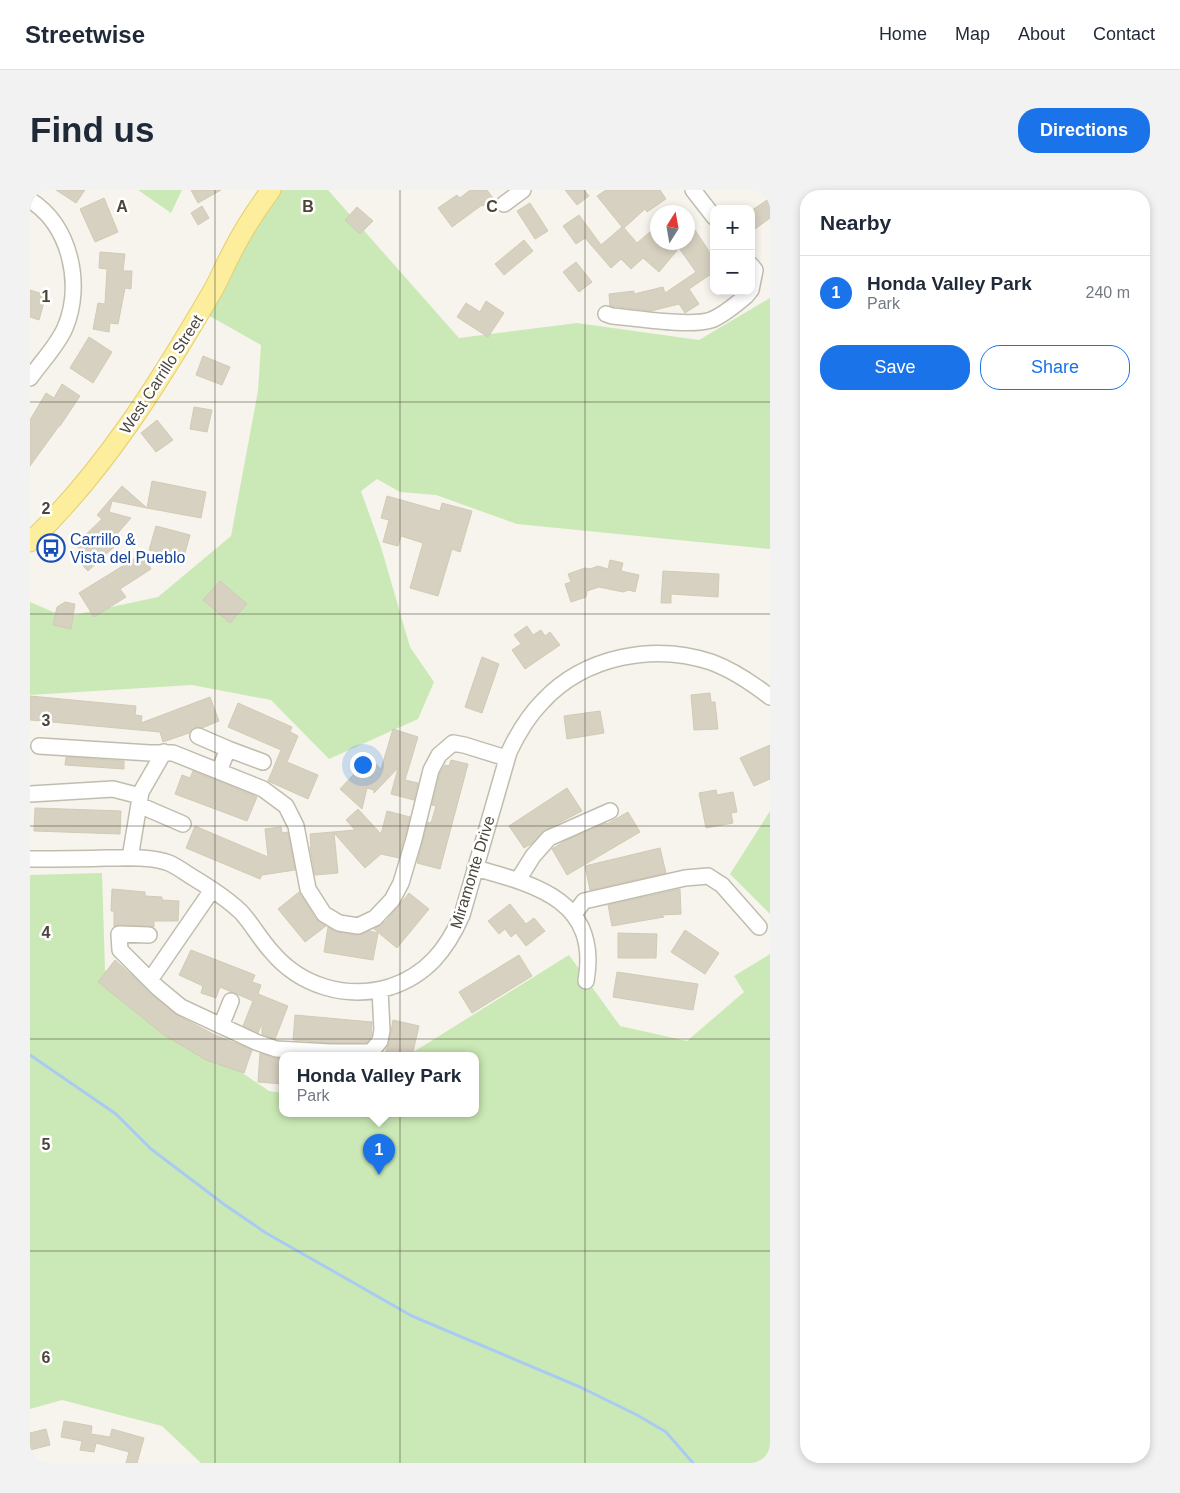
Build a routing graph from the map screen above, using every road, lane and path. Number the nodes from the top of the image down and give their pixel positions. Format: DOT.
graph roads {
  1 [pos="271,190"];
  2 [pos="523,190"];
  3 [pos="693,190"];
  4 [pos="30,200"];
  5 [pos="504,204"];
  6 [pos="710,212"];
  7 [pos="747,295"];
  8 [pos="606,314"];
  9 [pos="33,369"];
  10 [pos="30,542"];
  11 [pos="770,697"];
  12 [pos="198,736"];
  13 [pos="39,746"];
  14 [pos="228,749"];
  15 [pos="164,752"];
  16 [pos="506,758"];
  17 [pos="262,762"];
  18 [pos="219,772"];
  19 [pos="30,794"];
  20 [pos="139,801"];
  21 [pos="610,812"];
  22 [pos="183,824"];
  23 [pos="130,858"];
  24 [pos="30,859"];
  25 [pos="475,868"];
  26 [pos="518,880"];
  27 [pos="212,890"];
  28 [pos="574,914"];
  29 [pos="759,927"];
  30 [pos="149,935"];
  31 [pos="150,980"];
  32 [pos="586,981"];
  33 [pos="380,990"];
  34 [pos="231,1002"];
  35 [pos="221,1026"];
  1 -- 10 [label="main road, West Carrillo Street"];
  2 -- 5 [label="street"];
  3 -- 6 [label="street"];
  4 -- 9 [label="street"];
  7 -- 8 [label="street"];
  11 -- 16 [label="street, Miramonte Drive"];
  12 -- 14 [label="street"];
  13 -- 15 [label="street"];
  14 -- 17 [label="street"];
  14 -- 18 [label="street"];
  15 -- 18 [label="street"];
  15 -- 20 [label="street"];
  16 -- 18 [label="street"];
  16 -- 25 [label="street, Miramonte Drive"];
  19 -- 20 [label="street"];
  20 -- 22 [label="street"];
  20 -- 23 [label="street"];
  21 -- 26 [label="street"];
  23 -- 24 [label="street, Miramonte Drive"];
  23 -- 27 [label="street, Miramonte Drive"];
  25 -- 26 [label="street"];
  25 -- 33 [label="street, Miramonte Drive"];
  26 -- 28 [label="street"];
  27 -- 31 [label="street"];
  27 -- 33 [label="street, Miramonte Drive"];
  28 -- 29 [label="street"];
  28 -- 32 [label="street"];
  30 -- 31 [label="street"];
  31 -- 35 [label="street"];
  33 -- 35 [label="street"];
  34 -- 35 [label="street"];
}
